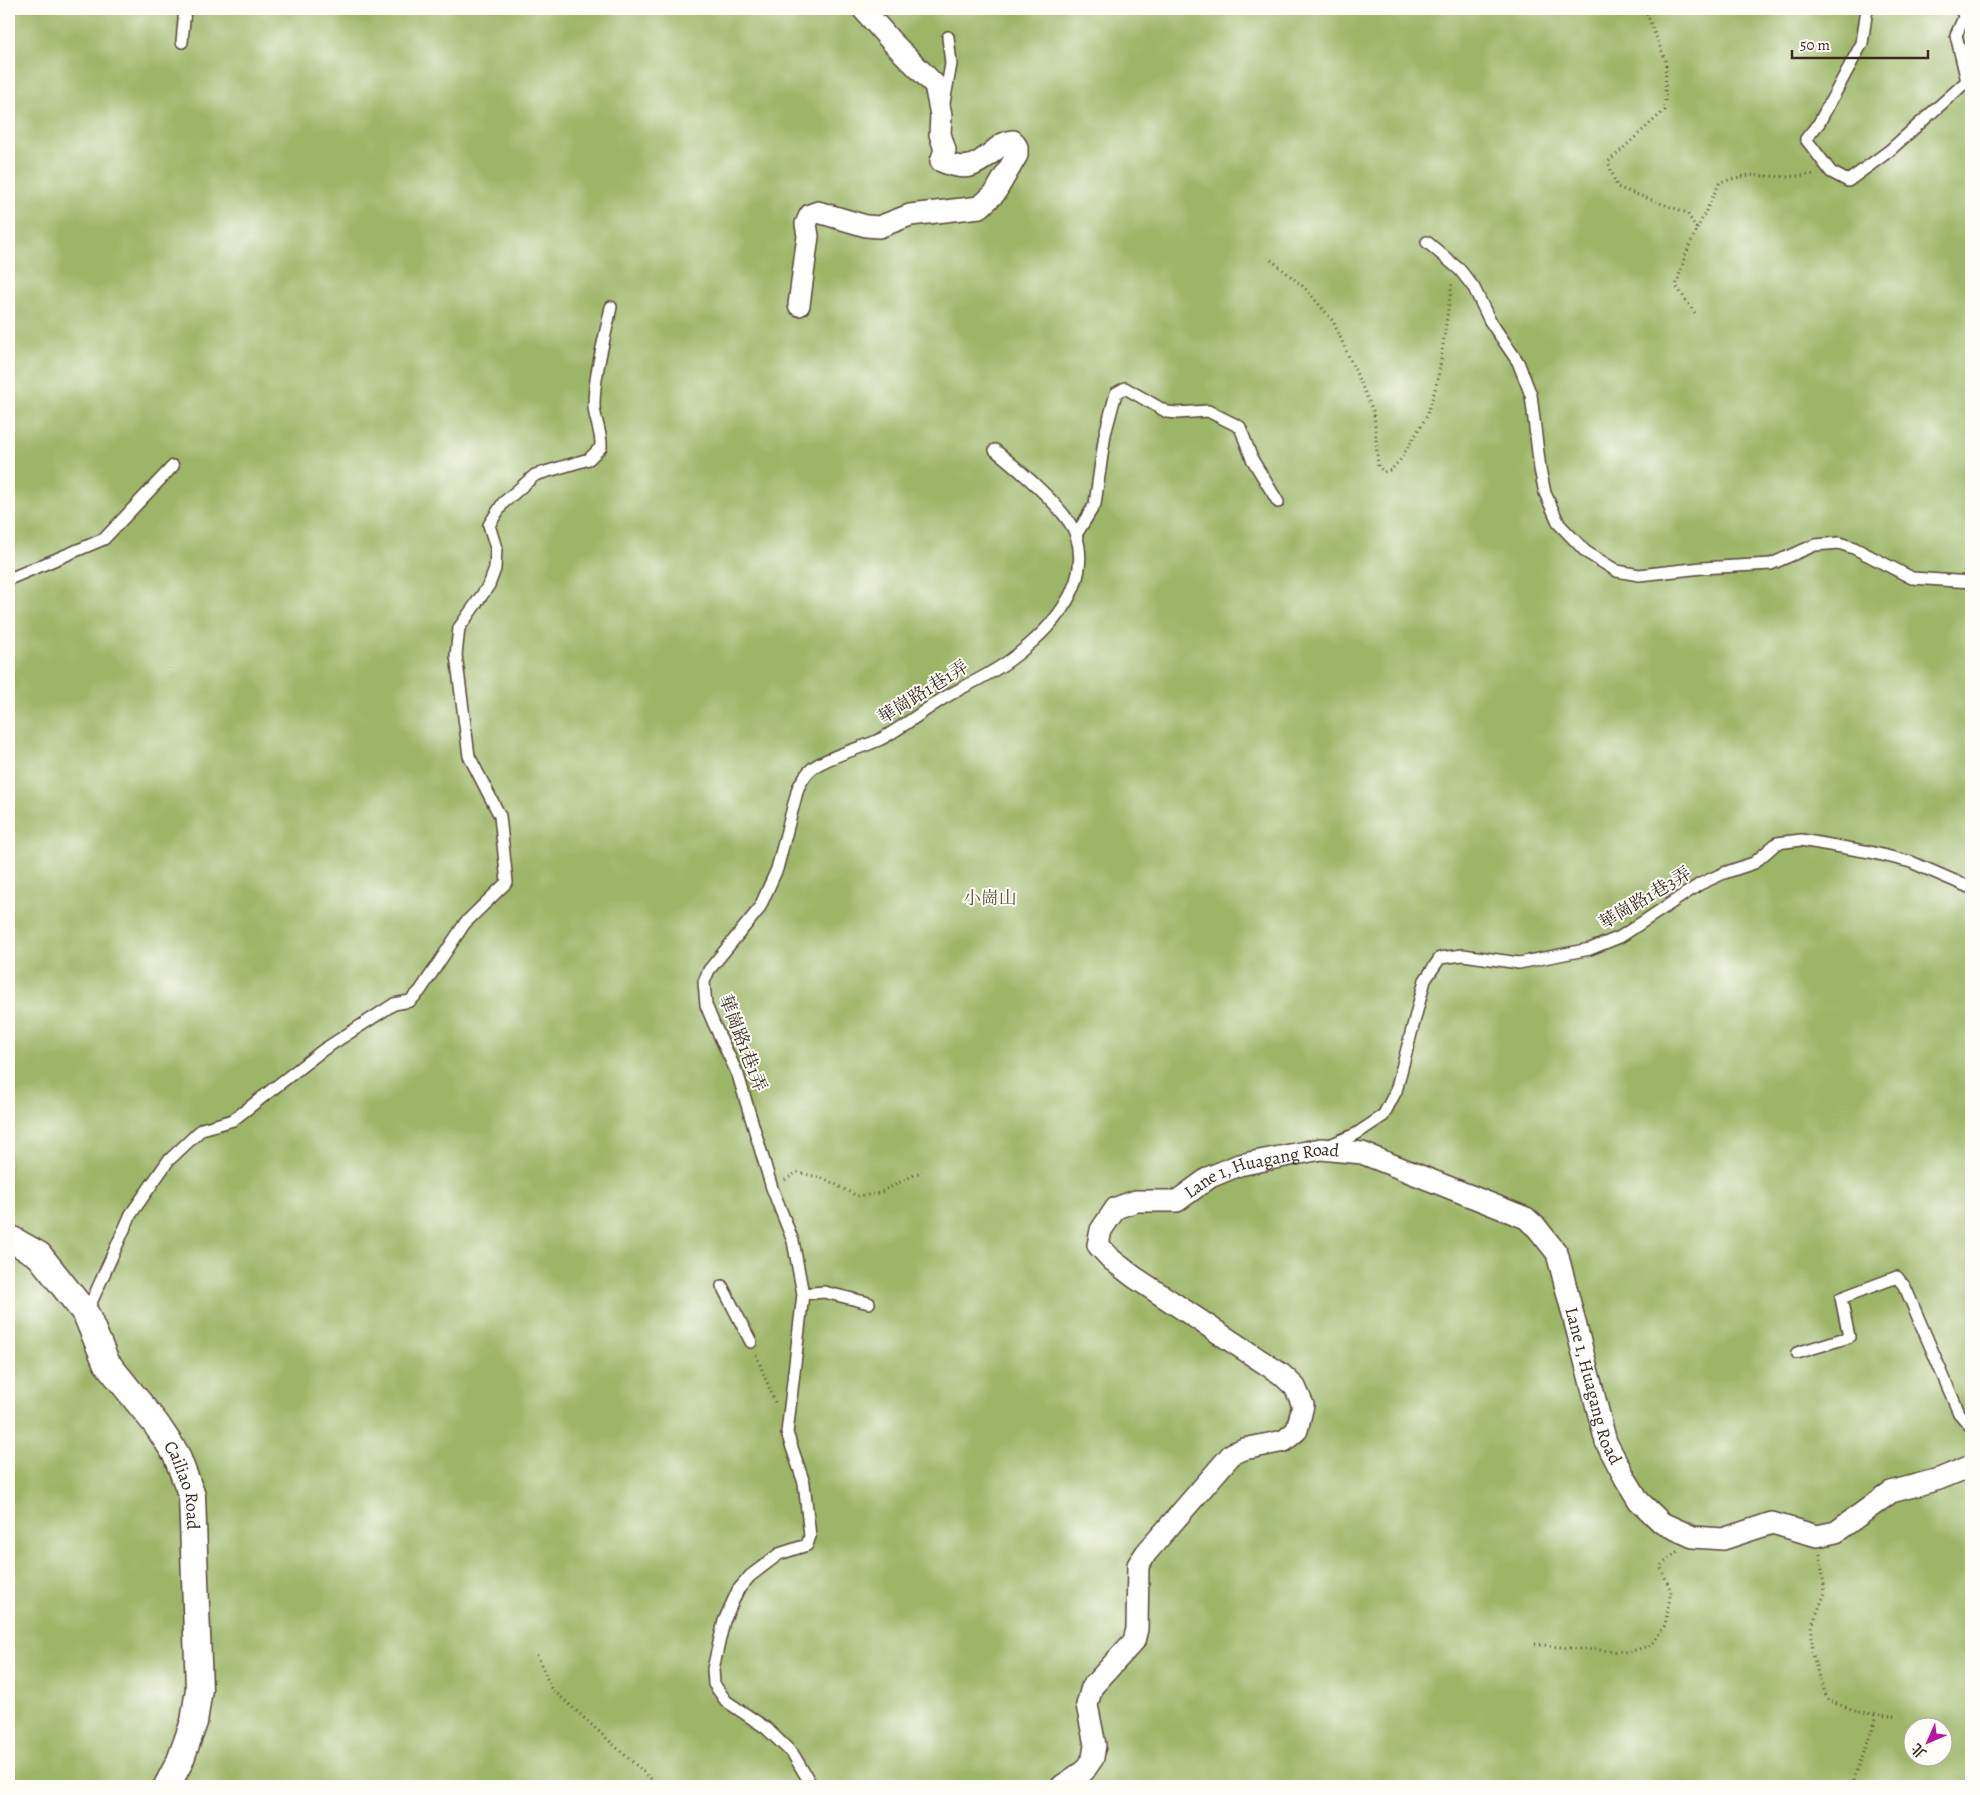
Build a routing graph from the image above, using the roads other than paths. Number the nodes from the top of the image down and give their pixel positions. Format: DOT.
graph roads {
  1 [pos="185,9"];
  2 [pos="863,9"];
  3 [pos="1867,9"];
  4 [pos="1968,10"];
  5 [pos="948,37"];
  6 [pos="182,42"];
  7 [pos="941,114"];
  8 [pos="1427,242"];
  9 [pos="799,305"];
  10 [pos="611,307"];
  11 [pos="995,450"];
  12 [pos="173,466"];
  13 [pos="1278,502"];
  14 [pos="1076,534"];
  15 [pos="9,579"];
  16 [pos="1971,582"];
  17 [pos="1971,888"];
  18 [pos="1321,1149"];
  19 [pos="9,1238"];
  20 [pos="722,1286"];
  21 [pos="803,1294"];
  22 [pos="869,1303"];
  23 [pos="86,1314"];
  24 [pos="751,1342"];
  25 [pos="1797,1353"];
  26 [pos="1971,1427"];
  27 [pos="1971,1466"];
  28 [pos="166,1786"];
  29 [pos="812,1786"];
  30 [pos="1062,1786"];
  1 -- 6 [label="lane"];
  2 -- 7 [label="street"];
  3 -- 4 [label="lane"];
  5 -- 7 [label="lane"];
  7 -- 9 [label="street"];
  8 -- 16 [label="lane"];
  10 -- 23 [label="lane"];
  11 -- 14 [label="lane, 華崗路1巷1弄"];
  12 -- 15 [label="lane"];
  13 -- 14 [label="lane"];
  14 -- 21 [label="lane, 華崗路1巷1弄"];
  17 -- 18 [label="lane, 華崗路1巷3弄"];
  18 -- 27 [label="street, Lane 1, Huagang Road"];
  18 -- 30 [label="street, Lane 1, Huagang Road"];
  19 -- 23 [label="street, Cailiao Road"];
  20 -- 24 [label="lane"];
  21 -- 22 [label="lane"];
  21 -- 29 [label="lane, 華崗路1巷1弄"];
  23 -- 28 [label="street, Cailiao Road"];
  25 -- 26 [label="lane"];
}
